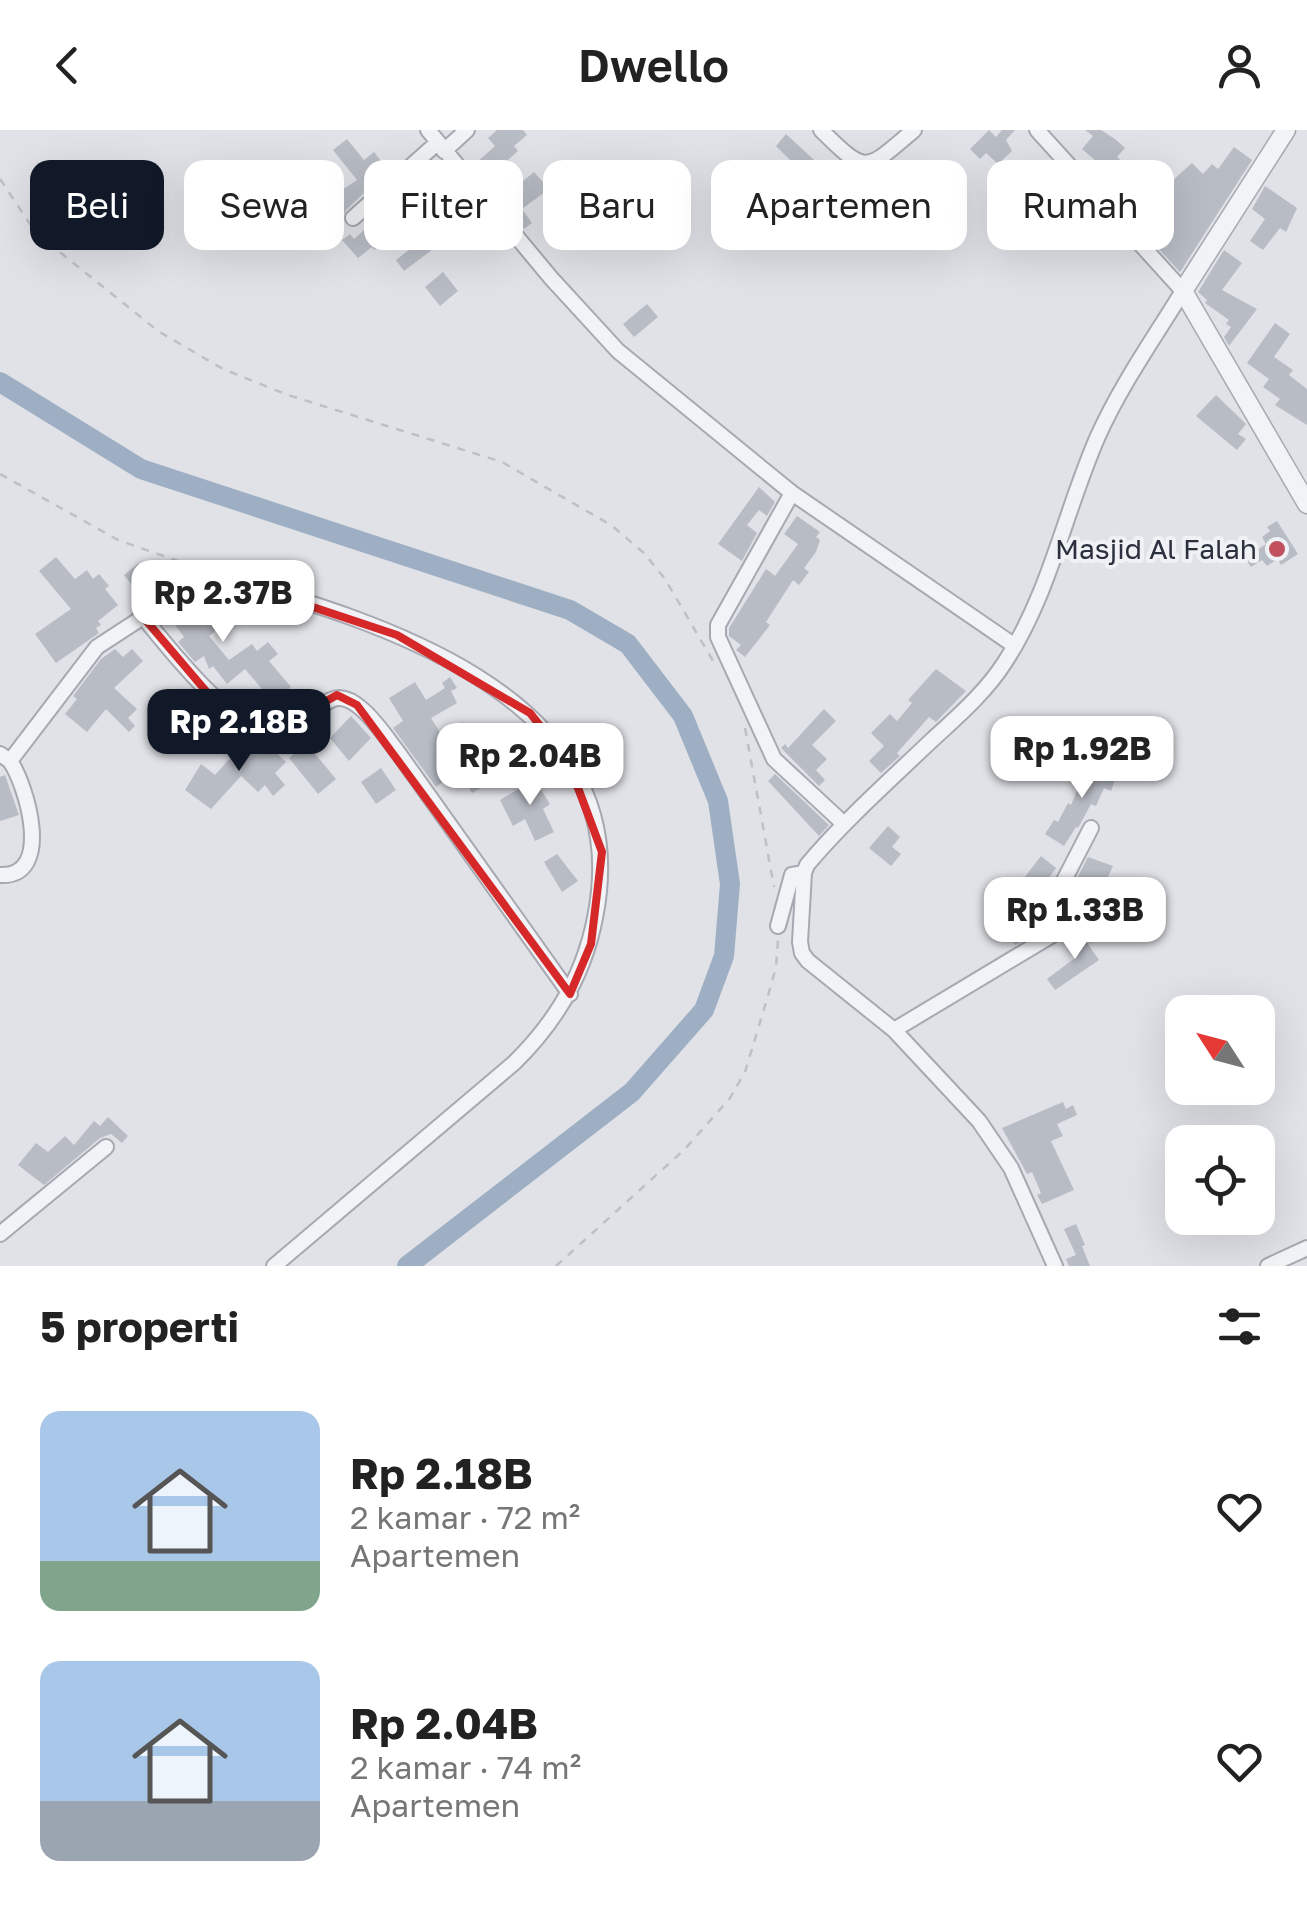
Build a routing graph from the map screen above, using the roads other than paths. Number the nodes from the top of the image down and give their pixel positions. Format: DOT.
graph roads {
  1 [pos="467,130"];
  2 [pos="821,130"];
  3 [pos="914,130"];
  4 [pos="1037,130"];
  5 [pos="1286,130"];
  6 [pos="436,141"];
  7 [pos="353,218"];
  8 [pos="1183,291"];
  9 [pos="792,493"];
  10 [pos="1307,504"];
  11 [pos="143,617"];
  12 [pos="1016,646"];
  13 [pos="5,757"];
  14 [pos="843,823"];
  15 [pos="1090,828"];
  16 [pos="804,873"];
  17 [pos="0,875"];
  18 [pos="778,926"];
  19 [pos="570,994"];
  20 [pos="894,1030"];
  21 [pos="106,1147"];
  22 [pos="0,1234"];
  23 [pos="1307,1248"];
  24 [pos="274,1266"];
  25 [pos="1054,1266"];
  26 [pos="1268,1266"];
  1 -- 6 [label="street"];
  2 -- 3 [label="street"];
  4 -- 8 [label="street"];
  5 -- 8 [label="street"];
  6 -- 7 [label="street"];
  6 -- 9 [label="street"];
  8 -- 10 [label="street"];
  8 -- 12 [label="street"];
  9 -- 12 [label="street"];
  9 -- 14 [label="street"];
  11 -- 13 [label="street"];
  11 -- 19 [label="street"];
  11 -- 19 [label="street"];
  12 -- 14 [label="street"];
  13 -- 17 [label="street"];
  14 -- 16 [label="street"];
  15 -- 20 [label="street"];
  16 -- 18 [label="street"];
  16 -- 20 [label="street"];
  19 -- 24 [label="street"];
  20 -- 25 [label="street"];
  21 -- 22 [label="street"];
  23 -- 26 [label="street"];
}
